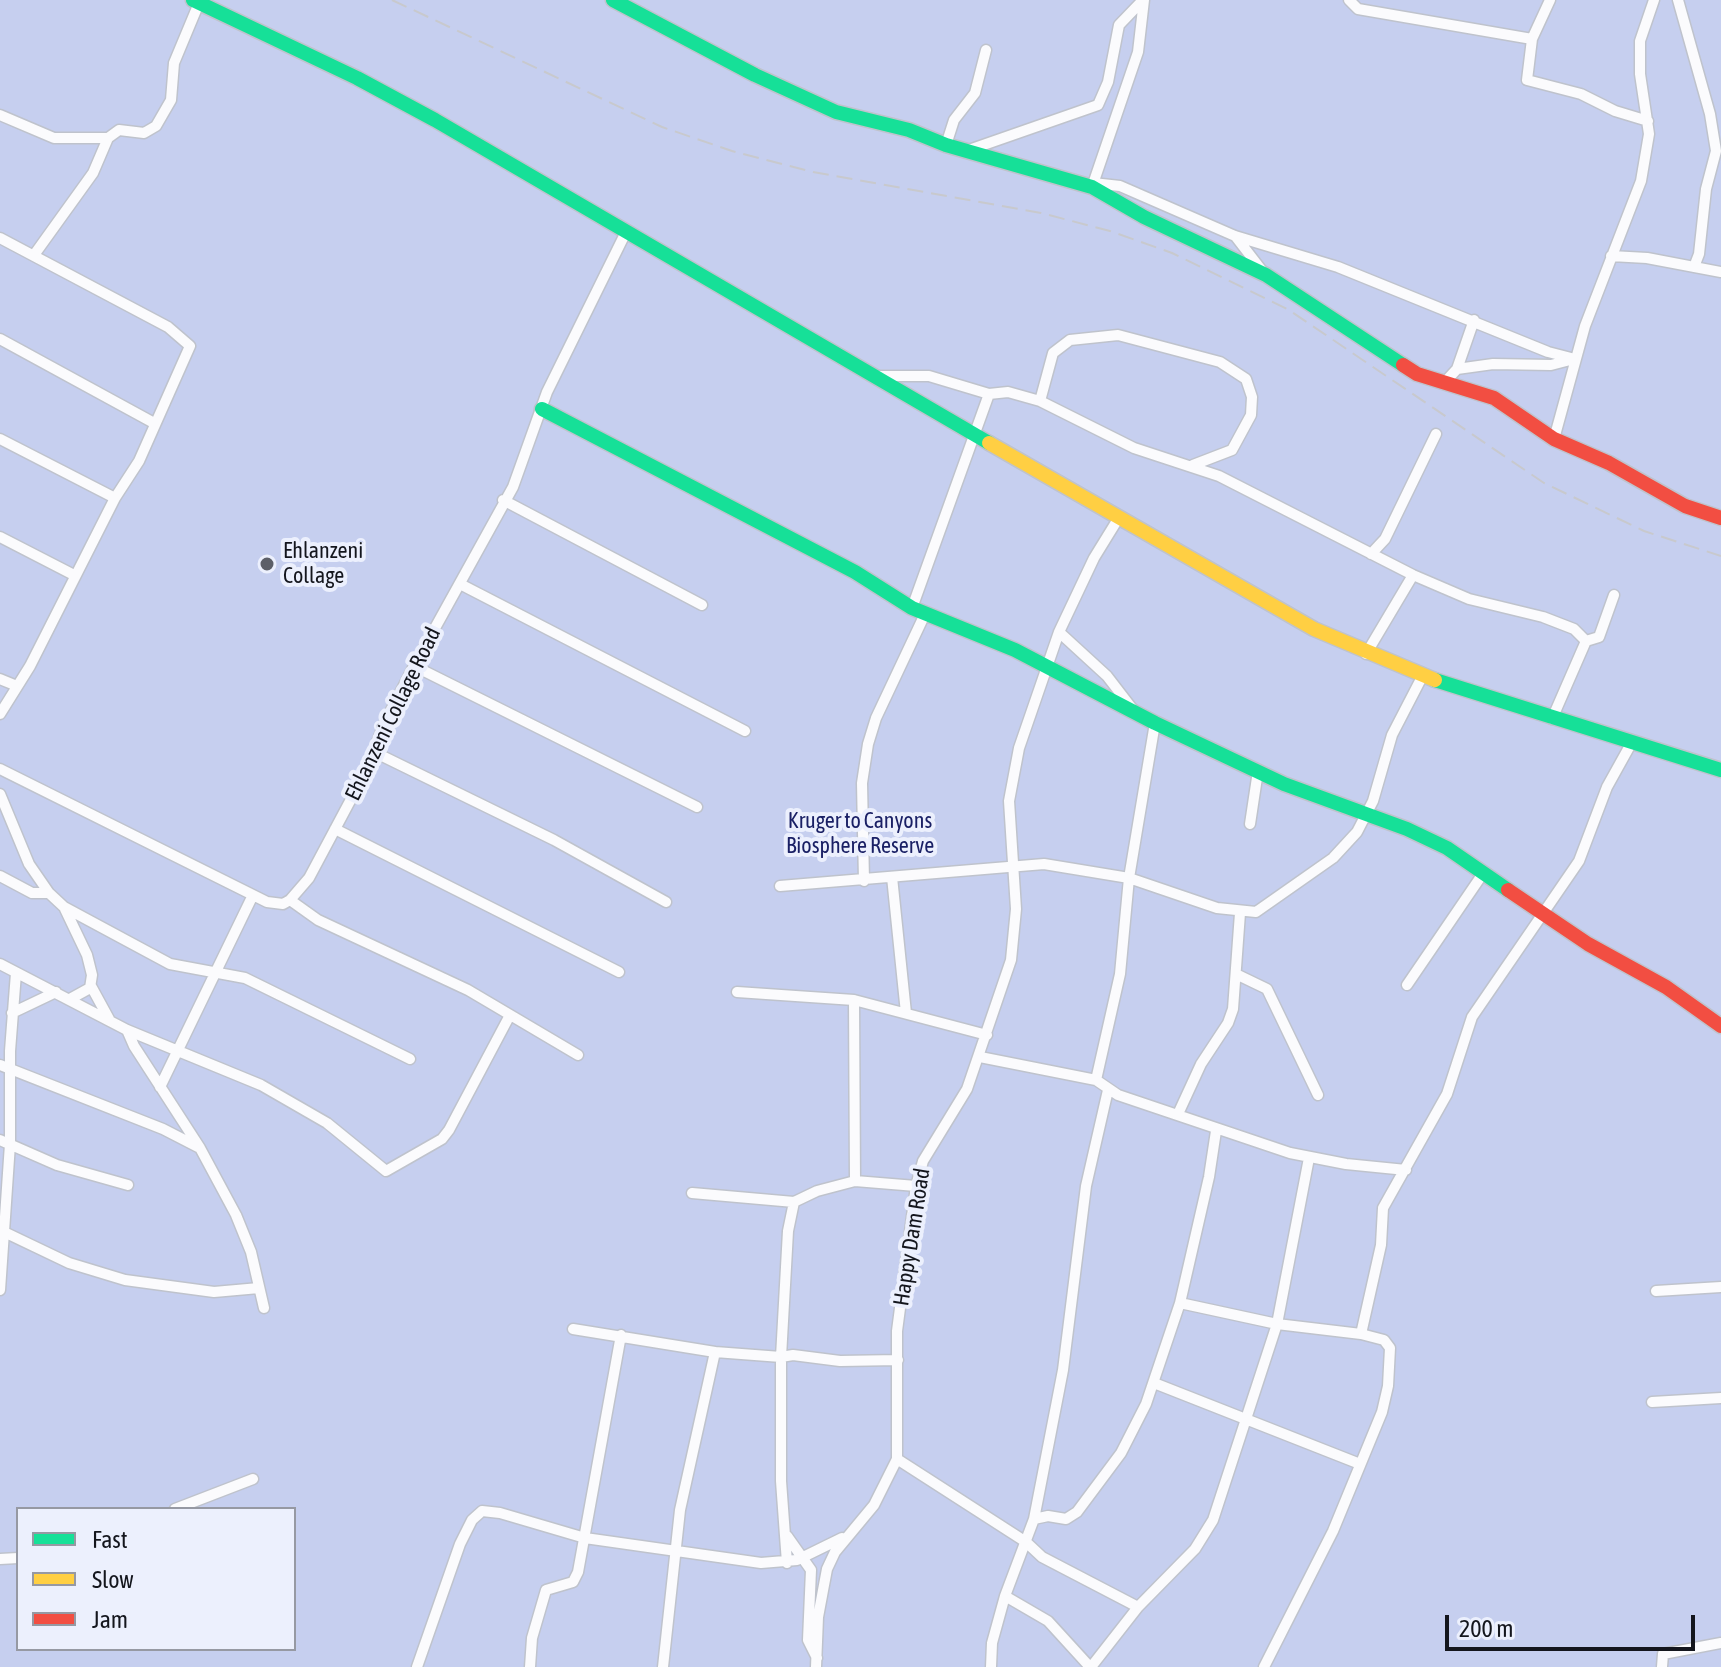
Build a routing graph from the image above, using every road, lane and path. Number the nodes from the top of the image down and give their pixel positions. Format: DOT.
graph roads {
  1 [pos="613,0"];
  2 [pos="1143,0"];
  3 [pos="1349,0"];
  4 [pos="1550,0"];
  5 [pos="1654,0"];
  6 [pos="1678,0"];
  7 [pos="202,2"];
  8 [pos="1532,39"];
  9 [pos="986,50"];
  10 [pos="1125,96"];
  11 [pos="1098,105"];
  12 [pos="0,115"];
  13 [pos="1648,121"];
  14 [pos="108,138"];
  15 [pos="946,145"];
  16 [pos="966,151"];
  17 [pos="1093,185"];
  18 [pos="626,232"];
  19 [pos="1235,236"];
  20 [pos="0,238"];
  21 [pos="34,255"];
  22 [pos="1611,256"];
  23 [pos="1694,267"];
  24 [pos="1721,272"];
  25 [pos="1266,275"];
  26 [pos="1474,320"];
  27 [pos="0,339"];
  28 [pos="1575,359"];
  29 [pos="1457,369"];
  30 [pos="874,376"];
  31 [pos="1445,382"];
  32 [pos="989,394"];
  33 [pos="1040,401"];
  34 [pos="542,409"];
  35 [pos="154,423"];
  36 [pos="974,432"];
  37 [pos="1436,434"];
  38 [pos="0,439"];
  39 [pos="1554,439"];
  40 [pos="1193,465"];
  41 [pos="115,498"];
  42 [pos="503,500"];
  43 [pos="1721,518"];
  44 [pos="1118,519"];
  45 [pos="0,537"];
  46 [pos="1371,554"];
  47 [pos="74,575"];
  48 [pos="1413,575"];
  49 [pos="460,584"];
  50 [pos="1614,595"];
  51 [pos="702,605"];
  52 [pos="919,611"];
  53 [pos="1059,632"];
  54 [pos="1586,641"];
  55 [pos="1366,654"];
  56 [pos="414,666"];
  57 [pos="1045,666"];
  58 [pos="1422,677"];
  59 [pos="0,679"];
  60 [pos="17,686"];
  61 [pos="1136,713"];
  62 [pos="0,714"];
  63 [pos="1552,719"];
  64 [pos="1155,723"];
  65 [pos="745,731"];
  66 [pos="1632,742"];
  67 [pos="374,752"];
  68 [pos="0,769"];
  69 [pos="1721,770"];
  70 [pos="1258,771"];
  71 [pos="0,794"];
  72 [pos="697,807"];
  73 [pos="1367,816"];
  74 [pos="1250,824"];
  75 [pos="335,829"];
  76 [pos="1013,865"];
  77 [pos="1484,872"];
  78 [pos="0,876"];
  79 [pos="892,877"];
  80 [pos="1129,878"];
  81 [pos="864,881"];
  82 [pos="780,886"];
  83 [pos="49,893"];
  84 [pos="253,895"];
  85 [pos="290,900"];
  86 [pos="666,902"];
  87 [pos="64,907"];
  88 [pos="1240,913"];
  89 [pos="1543,913"];
  90 [pos="0,964"];
  91 [pos="218,972"];
  92 [pos="619,972"];
  93 [pos="16,973"];
  94 [pos="1238,975"];
  95 [pos="1407,985"];
  96 [pos="91,986"];
  97 [pos="56,992"];
  98 [pos="737,992"];
  99 [pos="70,999"];
  100 [pos="854,1000"];
  101 [pos="12,1013"];
  102 [pos="906,1013"];
  103 [pos="510,1015"];
  104 [pos="110,1020"];
  105 [pos="1721,1026"];
  106 [pos="127,1030"];
  107 [pos="987,1035"];
  108 [pos="178,1050"];
  109 [pos="578,1055"];
  110 [pos="980,1057"];
  111 [pos="410,1059"];
  112 [pos="5,1068"];
  113 [pos="1096,1080"];
  114 [pos="160,1087"];
  115 [pos="1108,1090"];
  116 [pos="1318,1095"];
  117 [pos="1178,1114"];
  118 [pos="1216,1131"];
  119 [pos="5,1142"];
  120 [pos="200,1148"];
  121 [pos="1309,1158"];
  122 [pos="1406,1170"];
  123 [pos="855,1181"];
  124 [pos="128,1185"];
  125 [pos="916,1186"];
  126 [pos="692,1193"];
  127 [pos="794,1202"];
  128 [pos="2,1231"];
  129 [pos="1721,1287"];
  130 [pos="259,1288"];
  131 [pos="0,1290"];
  132 [pos="1656,1291"];
  133 [pos="1180,1303"];
  134 [pos="264,1308"];
  135 [pos="1277,1324"];
  136 [pos="573,1329"];
  137 [pos="1361,1334"];
  138 [pos="621,1335"];
  139 [pos="715,1352"];
  140 [pos="781,1357"];
  141 [pos="898,1360"];
  142 [pos="1154,1383"];
  143 [pos="1721,1398"];
  144 [pos="1652,1402"];
  145 [pos="1245,1418"];
  146 [pos="897,1459"];
  147 [pos="1360,1464"];
  148 [pos="253,1479"];
  149 [pos="180,1507"];
  150 [pos="1034,1519"];
  151 [pos="785,1534"];
  152 [pos="847,1535"];
  153 [pos="585,1538"];
  154 [pos="1026,1542"];
  155 [pos="676,1551"];
  156 [pos="803,1558"];
  157 [pos="787,1563"];
  158 [pos="1005,1596"];
  159 [pos="1138,1607"];
  160 [pos="1721,1643"];
  161 [pos="818,1664"];
  162 [pos="417,1667"];
  163 [pos="530,1667"];
  164 [pos="663,1667"];
  165 [pos="991,1667"];
  166 [pos="1090,1667"];
  167 [pos="1264,1667"];
  168 [pos="1662,1667"];
  1 -- 15 [label="street"];
  2 -- 10 [label="street"];
  2 -- 11 [label="street"];
  3 -- 8 [label="street"];
  4 -- 8 [label="street"];
  5 -- 13 [label="street"];
  6 -- 23 [label="street"];
  7 -- 14 [label="street"];
  7 -- 18 [label="street"];
  8 -- 13 [label="street"];
  9 -- 15 [label="street"];
  10 -- 11 [label="street"];
  10 -- 17 [label="street"];
  11 -- 16 [label="street"];
  12 -- 14 [label="street"];
  13 -- 22 [label="street"];
  14 -- 21 [label="street"];
  15 -- 16 [label="street"];
  16 -- 17 [label="street"];
  17 -- 19 [label="street"];
  17 -- 25 [label="street"];
  18 -- 30 [label="street"];
  18 -- 34 [label="street, Ehlanzeni Collage Road"];
  19 -- 25 [label="street"];
  19 -- 26 [label="street"];
  20 -- 21 [label="street"];
  21 -- 35 [label="street"];
  22 -- 23 [label="street"];
  22 -- 28 [label="street"];
  23 -- 24 [label="street"];
  25 -- 31 [label="street"];
  26 -- 28 [label="street"];
  26 -- 29 [label="street"];
  27 -- 35 [label="street"];
  28 -- 29 [label="street"];
  28 -- 39 [label="street"];
  29 -- 31 [label="street"];
  30 -- 32 [label="street"];
  30 -- 36 [label="street"];
  31 -- 39 [label="street"];
  32 -- 33 [label="street"];
  32 -- 36 [label="street"];
  33 -- 40 [label="street"];
  33 -- 40 [label="street"];
  34 -- 42 [label="street, Ehlanzeni Collage Road"];
  34 -- 52 [label="street"];
  35 -- 41 [label="street"];
  36 -- 44 [label="street"];
  36 -- 52 [label="street"];
  37 -- 46 [label="street"];
  38 -- 41 [label="street"];
  39 -- 43 [label="street"];
  40 -- 46 [label="street"];
  41 -- 47 [label="street"];
  42 -- 49 [label="street, Ehlanzeni Collage Road"];
  42 -- 51 [label="street"];
  44 -- 53 [label="street, Happy Dam Road"];
  44 -- 55 [label="street"];
  45 -- 47 [label="street"];
  46 -- 48 [label="street"];
  47 -- 60 [label="street"];
  48 -- 54 [label="street"];
  48 -- 55 [label="street"];
  49 -- 56 [label="street, Ehlanzeni Collage Road"];
  49 -- 65 [label="street"];
  50 -- 54 [label="street"];
  52 -- 57 [label="street"];
  52 -- 81 [label="street"];
  53 -- 57 [label="street, Happy Dam Road"];
  53 -- 61 [label="street"];
  54 -- 63 [label="street"];
  55 -- 58 [label="street"];
  56 -- 67 [label="street, Ehlanzeni Collage Road"];
  56 -- 72 [label="street"];
  57 -- 61 [label="street"];
  57 -- 76 [label="street, Happy Dam Road"];
  58 -- 63 [label="street"];
  58 -- 73 [label="street"];
  59 -- 60 [label="street"];
  60 -- 62 [label="street"];
  61 -- 64 [label="street"];
  63 -- 66 [label="street"];
  64 -- 70 [label="street"];
  64 -- 80 [label="street"];
  66 -- 69 [label="street"];
  66 -- 89 [label="street"];
  67 -- 75 [label="street, Ehlanzeni Collage Road"];
  67 -- 86 [label="street"];
  68 -- 84 [label="street"];
  70 -- 73 [label="street"];
  70 -- 74 [label="street"];
  71 -- 83 [label="street"];
  73 -- 77 [label="street"];
  73 -- 88 [label="street"];
  75 -- 85 [label="street, Ehlanzeni Collage Road"];
  75 -- 92 [label="street"];
  76 -- 79 [label="street"];
  76 -- 80 [label="street"];
  76 -- 107 [label="street, Happy Dam Road"];
  77 -- 89 [label="street"];
  77 -- 95 [label="street"];
  78 -- 83 [label="street"];
  79 -- 81 [label="street"];
  79 -- 102 [label="street"];
  80 -- 88 [label="street"];
  80 -- 113 [label="street"];
  81 -- 82 [label="street"];
  83 -- 87 [label="street"];
  84 -- 85 [label="street"];
  84 -- 91 [label="street"];
  85 -- 103 [label="street"];
  87 -- 91 [label="street"];
  87 -- 96 [label="street"];
  88 -- 94 [label="street"];
  89 -- 105 [label="street"];
  89 -- 122 [label="street"];
  90 -- 93 [label="street"];
  91 -- 108 [label="street"];
  91 -- 111 [label="street"];
  93 -- 97 [label="street"];
  93 -- 101 [label="street"];
  94 -- 116 [label="street"];
  94 -- 117 [label="street"];
  96 -- 99 [label="street"];
  96 -- 104 [label="street"];
  97 -- 99 [label="street"];
  97 -- 101 [label="street"];
  98 -- 100 [label="street"];
  99 -- 104 [label="street"];
  100 -- 102 [label="street"];
  100 -- 123 [label="street"];
  101 -- 112 [label="street"];
  102 -- 107 [label="street"];
  103 -- 108 [label="street"];
  103 -- 109 [label="street"];
  104 -- 106 [label="street"];
  106 -- 108 [label="street"];
  106 -- 114 [label="street"];
  107 -- 110 [label="street, Happy Dam Road"];
  108 -- 114 [label="street"];
  110 -- 113 [label="street"];
  110 -- 125 [label="street, Happy Dam Road"];
  112 -- 119 [label="street"];
  112 -- 120 [label="street"];
  113 -- 115 [label="street"];
  114 -- 120 [label="street"];
  115 -- 117 [label="street"];
  115 -- 150 [label="street"];
  117 -- 118 [label="street"];
  118 -- 121 [label="street"];
  118 -- 133 [label="street"];
  119 -- 124 [label="street"];
  119 -- 128 [label="street"];
  120 -- 130 [label="street"];
  121 -- 122 [label="street"];
  121 -- 135 [label="street"];
  122 -- 137 [label="street"];
  123 -- 125 [label="street"];
  123 -- 127 [label="street"];
  125 -- 141 [label="street, Happy Dam Road"];
  126 -- 127 [label="street"];
  127 -- 140 [label="street"];
  128 -- 130 [label="street"];
  128 -- 131 [label="street"];
  129 -- 132 [label="street"];
  130 -- 134 [label="street"];
  133 -- 135 [label="street"];
  133 -- 142 [label="street"];
  135 -- 137 [label="street"];
  135 -- 145 [label="street"];
  136 -- 138 [label="street"];
  137 -- 147 [label="street"];
  138 -- 139 [label="street"];
  138 -- 153 [label="street"];
  139 -- 140 [label="street"];
  139 -- 155 [label="street"];
  140 -- 141 [label="street"];
  140 -- 151 [label="street"];
  141 -- 146 [label="street, Happy Dam Road"];
  142 -- 145 [label="street"];
  142 -- 150 [label="street"];
  143 -- 144 [label="street"];
  145 -- 147 [label="street"];
  145 -- 159 [label="street"];
  146 -- 152 [label="street, Happy Dam Road"];
  146 -- 154 [label="street"];
  147 -- 167 [label="street"];
  148 -- 149 [label="street"];
  150 -- 154 [label="street"];
  151 -- 156 [label="street"];
  151 -- 157 [label="street"];
  152 -- 156 [label="street"];
  152 -- 161 [label="street, Happy Dam Road"];
  153 -- 155 [label="street"];
  153 -- 162 [label="street"];
  153 -- 163 [label="street"];
  154 -- 158 [label="street"];
  154 -- 159 [label="street"];
  155 -- 157 [label="street"];
  155 -- 164 [label="street"];
  156 -- 157 [label="street"];
  156 -- 161 [label="street"];
  158 -- 165 [label="street"];
  158 -- 166 [label="street"];
  159 -- 166 [label="street"];
  160 -- 168 [label="street"];
}
